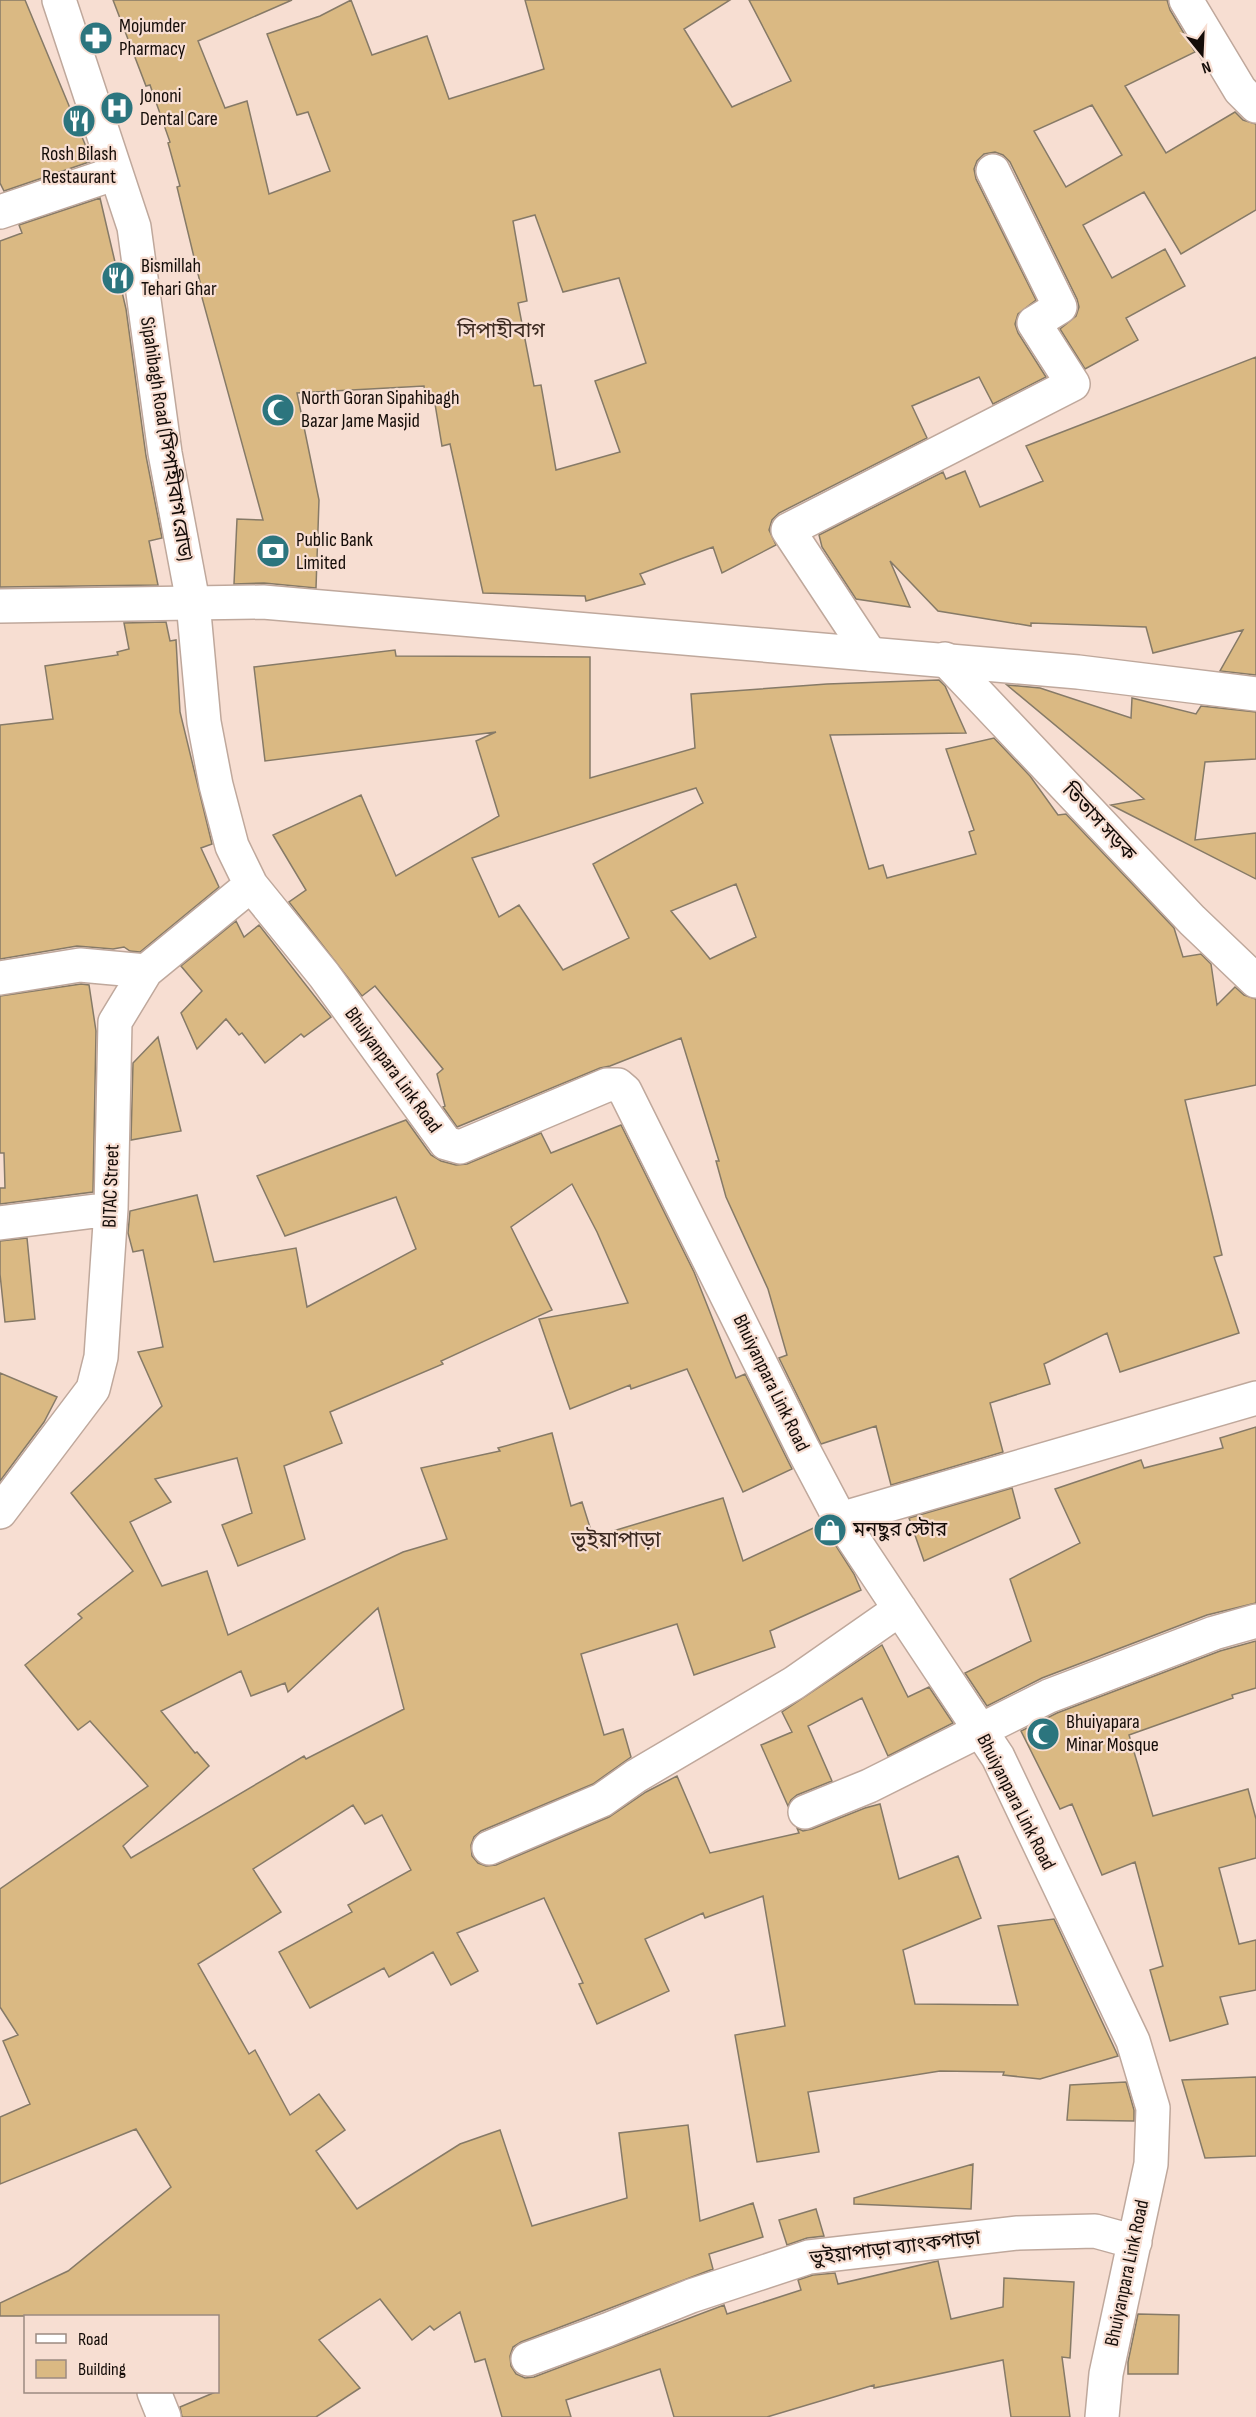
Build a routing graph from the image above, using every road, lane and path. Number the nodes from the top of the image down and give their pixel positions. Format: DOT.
graph roads {
  1 [pos="59,0"];
  2 [pos="1186,0"];
  3 [pos="1256,106"];
  4 [pos="993,171"];
  5 [pos="116,173"];
  6 [pos="0,212"];
  7 [pos="193,602"];
  8 [pos="0,606"];
  9 [pos="870,654"];
  10 [pos="945,659"];
  11 [pos="1256,694"];
  12 [pos="251,885"];
  13 [pos="146,971"];
  14 [pos="0,978"];
  15 [pos="1256,981"];
  16 [pos="111,1209"];
  17 [pos="0,1223"];
  18 [pos="1256,1398"];
  19 [pos="0,1512"];
  20 [pos="840,1519"];
  21 [pos="900,1609"];
  22 [pos="1256,1621"];
  23 [pos="980,1731"];
  24 [pos="805,1812"];
  25 [pos="489,1848"];
  26 [pos="1135,2242"];
  27 [pos="528,2359"];
  28 [pos="155,2393"];
  29 [pos="164,2417"];
  30 [pos="1102,2417"];
  1 -- 5 [label="street, Sipahibagh Road (সিপাহীবাগ রোড)"];
  2 -- 3 [label="street"];
  4 -- 9 [label="street"];
  5 -- 6 [label="street"];
  5 -- 7 [label="street, Sipahibagh Road (সিপাহীবাগ রোড)"];
  7 -- 8 [label="street"];
  7 -- 9 [label="street"];
  7 -- 12 [label="street, Bhuiyanpara Link Road"];
  9 -- 10 [label="street"];
  10 -- 11 [label="street"];
  10 -- 15 [label="street, তিতাস সড়ক"];
  12 -- 13 [label="street, BITAC Street"];
  12 -- 20 [label="street, Bhuiyanpara Link Road"];
  13 -- 14 [label="street"];
  13 -- 16 [label="street, BITAC Street"];
  16 -- 17 [label="street"];
  16 -- 19 [label="street, BITAC Street"];
  18 -- 20 [label="street"];
  20 -- 21 [label="street, Bhuiyanpara Link Road"];
  21 -- 23 [label="street, Bhuiyanpara Link Road"];
  21 -- 25 [label="street"];
  22 -- 23 [label="street"];
  23 -- 24 [label="street"];
  23 -- 26 [label="street, Bhuiyanpara Link Road"];
  26 -- 27 [label="street, ভুইয়াপাড়া ব্যাংকপাড়া"];
  26 -- 30 [label="street, Bhuiyanpara Link Road"];
  28 -- 29 [label="street"];
}
